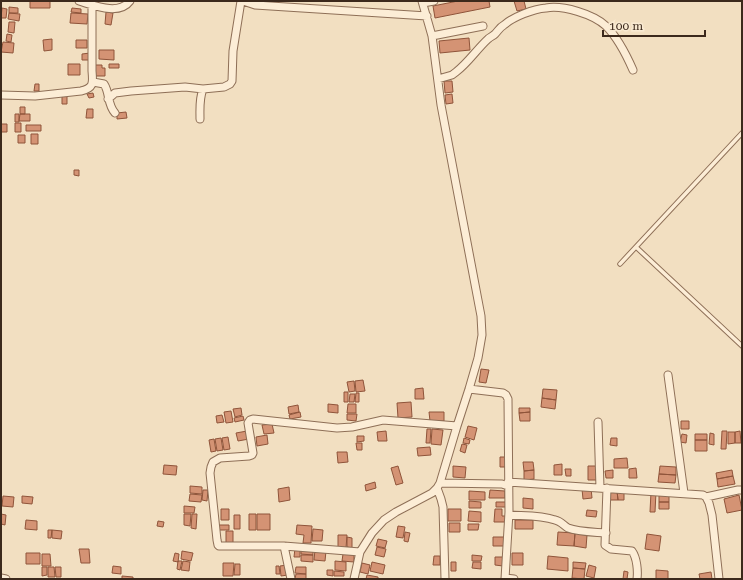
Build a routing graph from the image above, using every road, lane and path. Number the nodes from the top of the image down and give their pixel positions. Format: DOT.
graph roads {
  1 [pos="79,1"];
  2 [pos="130,1"];
  3 [pos="242,1"];
  4 [pos="434,1"];
  5 [pos="422,2"];
  6 [pos="92,5"];
  7 [pos="427,16"];
  8 [pos="482,26"];
  9 [pos="432,36"];
  10 [pos="633,70"];
  11 [pos="438,79"];
  12 [pos="93,82"];
  13 [pos="203,89"];
  14 [pos="1,95"];
  15 [pos="108,99"];
  16 [pos="115,113"];
  17 [pos="200,119"];
  18 [pos="742,133"];
  19 [pos="636,247"];
  20 [pos="620,264"];
  21 [pos="742,346"];
  22 [pos="668,375"];
  23 [pos="469,389"];
  24 [pos="598,422"];
  25 [pos="457,426"];
  26 [pos="508,484"];
  27 [pos="439,485"];
  28 [pos="603,488"];
  29 [pos="742,490"];
  30 [pos="684,493"];
  31 [pos="706,497"];
  32 [pos="509,515"];
  33 [pos="606,533"];
  34 [pos="284,546"];
  35 [pos="360,552"];
  36 [pos="1,578"];
  37 [pos="505,578"];
  38 [pos="6,579"];
  39 [pos="291,579"];
  40 [pos="354,579"];
  41 [pos="445,579"];
  42 [pos="514,579"];
  43 [pos="637,579"];
  44 [pos="719,579"];
  1 -- 6 [label="street"];
  2 -- 6 [label="street"];
  3 -- 7 [label="street"];
  3 -- 13 [label="street"];
  4 -- 5 [label="street"];
  5 -- 7 [label="street"];
  6 -- 12 [label="street"];
  7 -- 9 [label="street"];
  8 -- 9 [label="street"];
  9 -- 11 [label="street"];
  10 -- 11 [label="street"];
  11 -- 23 [label="street"];
  12 -- 14 [label="street"];
  12 -- 15 [label="street"];
  13 -- 15 [label="street"];
  13 -- 17 [label="street"];
  15 -- 16 [label="street"];
  18 -- 19 [label="lane"];
  19 -- 20 [label="lane"];
  19 -- 21 [label="lane"];
  22 -- 30 [label="street"];
  23 -- 25 [label="street"];
  23 -- 26 [label="street"];
  24 -- 28 [label="street"];
  25 -- 27 [label="street"];
  25 -- 34 [label="street"];
  26 -- 27 [label="street"];
  26 -- 28 [label="street"];
  26 -- 32 [label="street"];
  27 -- 35 [label="street"];
  27 -- 41 [label="street"];
  28 -- 30 [label="street"];
  28 -- 33 [label="street"];
  29 -- 31 [label="street"];
  30 -- 31 [label="street"];
  31 -- 44 [label="street"];
  32 -- 33 [label="street"];
  32 -- 37 [label="street"];
  33 -- 43 [label="street"];
  34 -- 35 [label="street"];
  34 -- 39 [label="street"];
  35 -- 40 [label="street"];
  36 -- 38 [label="street"];
  37 -- 42 [label="street"];
}
